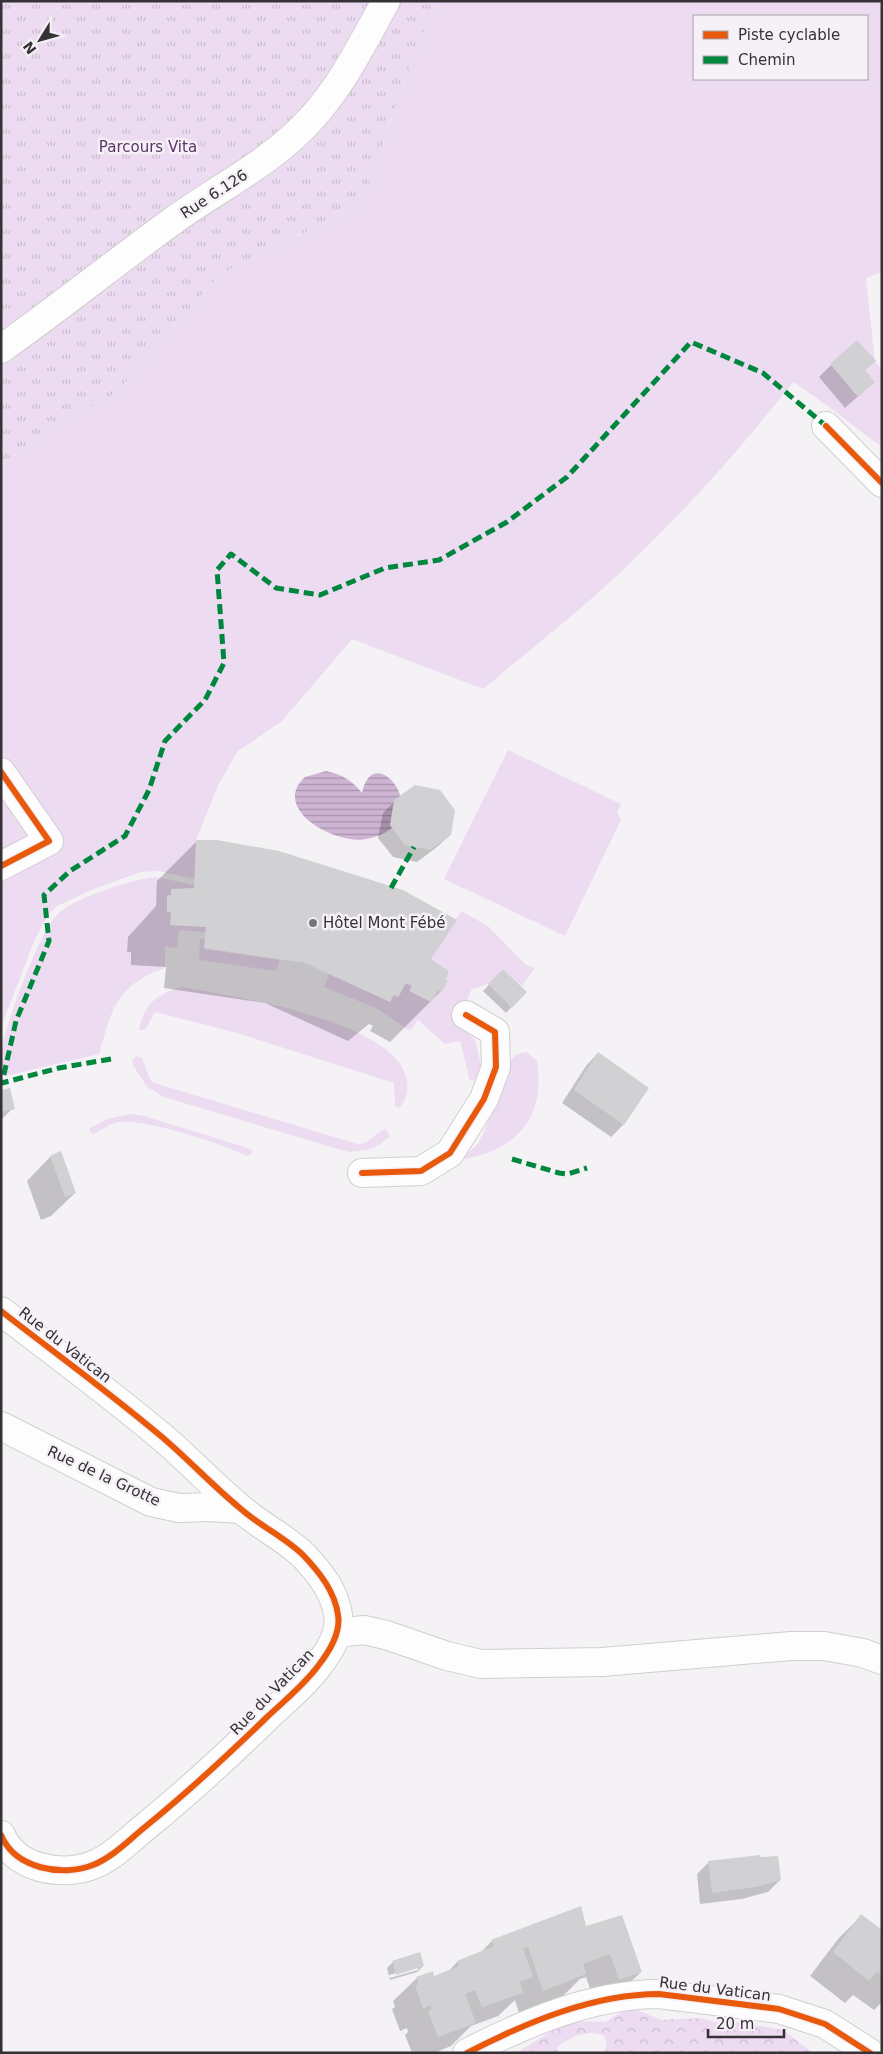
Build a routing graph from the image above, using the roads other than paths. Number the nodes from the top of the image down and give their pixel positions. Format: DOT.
graph roads {
  1 [pos="386,1"];
  2 [pos="1,349"];
  3 [pos="826,426"];
  4 [pos="882,483"];
  5 [pos="1,772"];
  6 [pos="1,866"];
  7 [pos="466,1015"];
  8 [pos="362,1173"];
  9 [pos="1,1311"];
  10 [pos="1,1426"];
  11 [pos="241,1509"];
  12 [pos="337,1632"];
  13 [pos="882,1660"];
  14 [pos="1,1835"];
  15 [pos="467,2053"];
  16 [pos="870,2053"];
  1 -- 2 [label="street, Rue 6.126"];
  3 -- 4 [label="street"];
  5 -- 6 [label="street"];
  7 -- 8 [label="street"];
  9 -- 11 [label="street, Rue du Vatican"];
  10 -- 11 [label="street, Rue de la Grotte"];
  11 -- 12 [label="street, Rue du Vatican"];
  12 -- 13 [label="street"];
  12 -- 14 [label="street, Rue du Vatican"];
  15 -- 16 [label="street, Rue du Vatican"];
}
